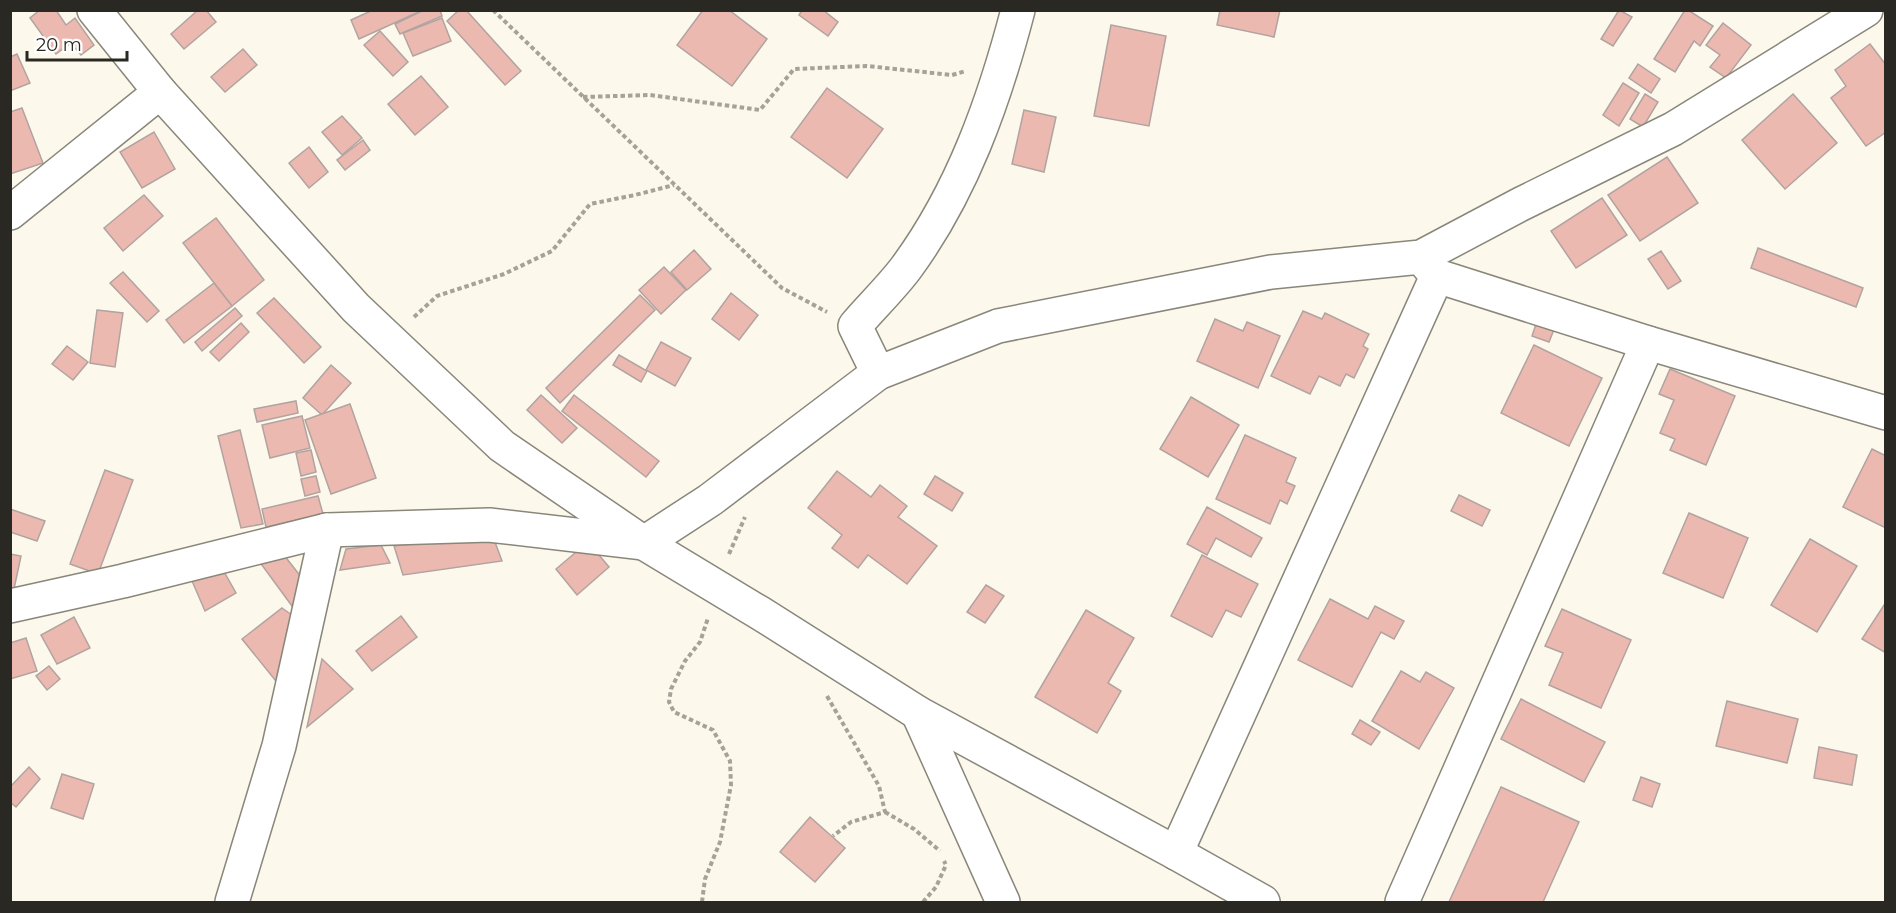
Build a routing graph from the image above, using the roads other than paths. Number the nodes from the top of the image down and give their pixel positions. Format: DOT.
graph roads {
  1 [pos="94,10"];
  2 [pos="1018,10"];
  3 [pos="1866,10"];
  4 [pos="160,92"];
  5 [pos="10,213"];
  6 [pos="1429,267"];
  7 [pos="1648,344"];
  8 [pos="878,373"];
  9 [pos="1886,412"];
  10 [pos="327,530"];
  11 [pos="644,543"];
  12 [pos="10,606"];
  13 [pos="918,713"];
  14 [pos="1176,853"];
  15 [pos="232,903"];
  16 [pos="1003,903"];
  17 [pos="1263,903"];
  18 [pos="1402,903"];
  1 -- 4 [label="street"];
  2 -- 8 [label="street"];
  3 -- 6 [label="street"];
  4 -- 5 [label="street"];
  4 -- 11 [label="street"];
  6 -- 7 [label="street"];
  6 -- 8 [label="street"];
  6 -- 14 [label="street"];
  7 -- 9 [label="street"];
  7 -- 18 [label="street"];
  8 -- 11 [label="street"];
  10 -- 11 [label="street"];
  10 -- 12 [label="street"];
  10 -- 15 [label="street"];
  11 -- 13 [label="street"];
  13 -- 14 [label="street"];
  13 -- 16 [label="street"];
  14 -- 17 [label="street"];
}
